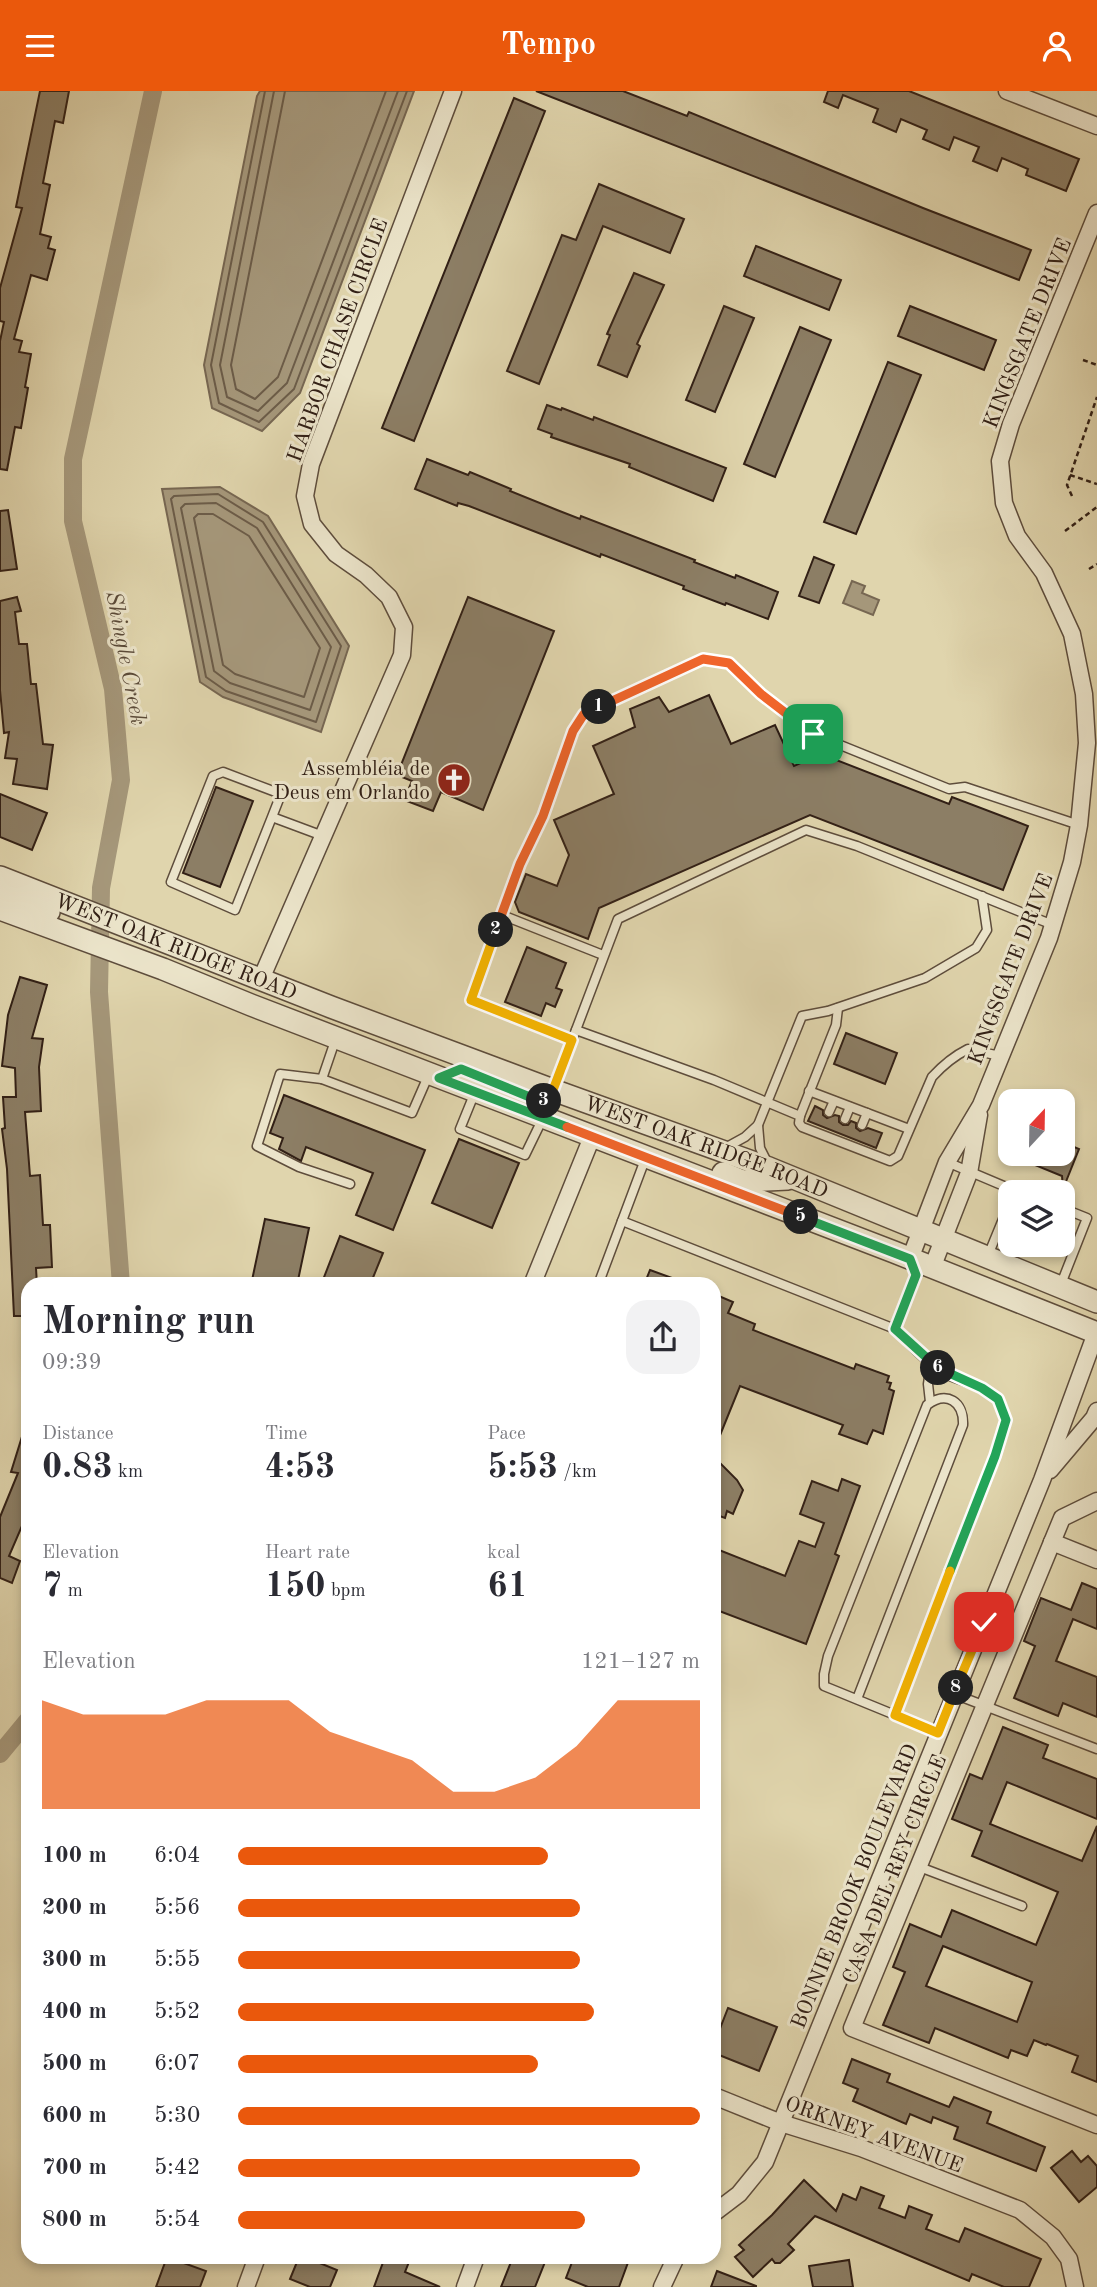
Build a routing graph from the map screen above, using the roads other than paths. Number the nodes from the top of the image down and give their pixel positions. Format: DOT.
graph roads {
  1 [pos="453,91"];
  2 [pos="1007,91"];
  3 [pos="1097,126"];
  4 [pos="1097,213"];
  5 [pos="272,817"];
  6 [pos="1079,825"];
  7 [pos="323,837"];
  8 [pos="0,877"];
  9 [pos="982,896"];
  10 [pos="0,901"];
  11 [pos="0,909"];
  12 [pos="502,915"];
  13 [pos="114,921"];
  14 [pos="1053,925"];
  15 [pos="603,955"];
  16 [pos="256,992"];
  17 [pos="838,1008"];
  18 [pos="576,1030"];
  19 [pos="336,1038"];
  20 [pos="572,1040"];
  21 [pos="1000,1056"];
  22 [pos="434,1076"];
  23 [pos="322,1079"];
  24 [pos="553,1090"];
  25 [pos="809,1091"];
  26 [pos="475,1092"];
  27 [pos="834,1101"];
  28 [pos="766,1103"];
  29 [pos="981,1105"];
  30 [pos="850,1107"];
  31 [pos="829,1112"];
  32 [pos="867,1113"];
  33 [pos="800,1116"];
  34 [pos="543,1117"];
  35 [pos="845,1119"];
  36 [pos="758,1125"];
  37 [pos="862,1125"];
  38 [pos="909,1129"];
  39 [pos="592,1137"];
  40 [pos="721,1150"];
  41 [pos="646,1157"];
  42 [pos="947,1162"];
  43 [pos="769,1168"];
  44 [pos="969,1173"];
  45 [pos="797,1179"];
  46 [pos="350,1184"];
  47 [pos="998,1184"];
  48 [pos="1075,1213"];
  49 [pos="622,1221"];
  50 [pos="922,1230"];
  51 [pos="998,1231"];
  52 [pos="943,1240"];
  53 [pos="1075,1248"];
  54 [pos="1071,1257"];
  55 [pos="987,1258"];
  56 [pos="919,1267"];
  57 [pos="535,1277"];
  58 [pos="601,1277"];
  59 [pos="1059,1287"];
  60 [pos="1097,1303"];
  61 [pos="895,1329"];
  62 [pos="1097,1332"];
  63 [pos="932,1363"];
  64 [pos="930,1402"];
  65 [pos="1097,1411"];
  66 [pos="1042,1480"];
  67 [pos="1097,1501"];
  68 [pos="1052,1542"];
  69 [pos="1097,1560"];
  70 [pos="954,1693"];
  71 [pos="856,1699"];
  72 [pos="983,1705"];
  73 [pos="895,1715"];
  74 [pos="938,1733"];
  75 [pos="1097,1749"];
  76 [pos="917,1866"];
  77 [pos="1022,1906"];
  78 [pos="721,2099"];
  79 [pos="781,2123"];
  80 [pos="1097,2125"];
  81 [pos="721,2207"];
  82 [pos="254,2264"];
  83 [pos="474,2264"];
  84 [pos="673,2264"];
  85 [pos="246,2287"];
  86 [pos="465,2287"];
  87 [pos="662,2287"];
  88 [pos="1075,2287"];
  1 -- 7 [label="street, HARBOR CHASE CIRCLE"];
  2 -- 3 [label="street"];
  4 -- 6 [label="street, KINGSGATE DRIVE"];
  5 -- 5 [label="lane"];
  5 -- 7 [label="lane"];
  6 -- 12 [label="lane"];
  6 -- 14 [label="street, KINGSGATE DRIVE"];
  7 -- 16 [label="street, HARBOR CHASE CIRCLE"];
  8 -- 13 [label="street, WEST OAK RIDGE ROAD"];
  9 -- 14 [label="lane"];
  9 -- 15 [label="lane"];
  9 -- 17 [label="lane"];
  10 -- 13 [label="street"];
  11 -- 16 [label="street, WEST OAK RIDGE ROAD"];
  12 -- 15 [label="lane"];
  12 -- 20 [label="lane"];
  13 -- 16 [label="street, WEST OAK RIDGE ROAD"];
  14 -- 21 [label="street, KINGSGATE DRIVE"];
  15 -- 18 [label="lane"];
  16 -- 19 [label="street, WEST OAK RIDGE ROAD"];
  16 -- 24 [label="street, WEST OAK RIDGE ROAD"];
  17 -- 25 [label="lane"];
  17 -- 28 [label="lane"];
  18 -- 20 [label="lane"];
  18 -- 28 [label="lane"];
  19 -- 22 [label="street, WEST OAK RIDGE ROAD"];
  19 -- 23 [label="lane"];
  20 -- 24 [label="lane"];
  21 -- 29 [label="street, KINGSGATE DRIVE"];
  21 -- 38 [label="lane"];
  22 -- 23 [label="lane"];
  22 -- 24 [label="street"];
  22 -- 26 [label="street, WEST OAK RIDGE ROAD"];
  23 -- 46 [label="lane"];
  24 -- 40 [label="street, WEST OAK RIDGE ROAD"];
  25 -- 27 [label="lane"];
  25 -- 33 [label="lane"];
  26 -- 34 [label="street, WEST OAK RIDGE ROAD"];
  26 -- 34 [label="lane"];
  27 -- 30 [label="lane"];
  27 -- 31 [label="lane"];
  28 -- 33 [label="lane"];
  28 -- 36 [label="lane"];
  29 -- 42 [label="street, KINGSGATE DRIVE"];
  29 -- 44 [label="street, KINGSGATE DRIVE"];
  30 -- 32 [label="lane"];
  30 -- 35 [label="lane"];
  32 -- 37 [label="lane"];
  32 -- 38 [label="lane"];
  33 -- 38 [label="lane"];
  34 -- 39 [label="street, WEST OAK RIDGE ROAD"];
  36 -- 40 [label="lane"];
  36 -- 43 [label="lane"];
  39 -- 41 [label="street, WEST OAK RIDGE ROAD"];
  39 -- 57 [label="street"];
  40 -- 43 [label="street, WEST OAK RIDGE ROAD"];
  41 -- 45 [label="street"];
  41 -- 49 [label="lane"];
  41 -- 56 [label="street, WEST OAK RIDGE ROAD"];
  42 -- 44 [label="lane"];
  42 -- 50 [label="street, KINGSGATE DRIVE"];
  43 -- 45 [label="street, WEST OAK RIDGE ROAD"];
  44 -- 47 [label="lane"];
  44 -- 52 [label="street, KINGSGATE DRIVE"];
  45 -- 50 [label="street, WEST OAK RIDGE ROAD"];
  48 -- 53 [label="lane"];
  49 -- 58 [label="lane"];
  49 -- 61 [label="lane"];
  50 -- 52 [label="street, WEST OAK RIDGE ROAD"];
  50 -- 56 [label="street, KINGSGATE DRIVE"];
  51 -- 55 [label="lane"];
  52 -- 55 [label="street, WEST OAK RIDGE ROAD"];
  52 -- 56 [label="street, KINGSGATE DRIVE"];
  54 -- 59 [label="lane"];
  55 -- 59 [label="street, WEST OAK RIDGE ROAD"];
  56 -- 61 [label="lane"];
  56 -- 62 [label="street, WEST OAK RIDGE ROAD"];
  59 -- 60 [label="street, WEST OAK RIDGE ROAD"];
  61 -- 63 [label="lane"];
  62 -- 66 [label="street, BONNIE BROOK BOULEVARD"];
  63 -- 64 [label="lane"];
  63 -- 73 [label="lane"];
  64 -- 71 [label="lane"];
  64 -- 71 [label="lane"];
  65 -- 66 [label="street, BONNIE BROOK BOULEVARD"];
  66 -- 70 [label="street, BONNIE BROOK BOULEVARD"];
  67 -- 68 [label="street, CASA DEL REY CIRCLE"];
  68 -- 69 [label="street"];
  68 -- 72 [label="street, CASA DEL REY CIRCLE"];
  70 -- 72 [label="lane"];
  70 -- 74 [label="street, BONNIE BROOK BOULEVARD"];
  71 -- 73 [label="lane"];
  72 -- 75 [label="lane"];
  72 -- 76 [label="street, CASA DEL REY CIRCLE"];
  73 -- 74 [label="lane"];
  74 -- 79 [label="street, BONNIE BROOK BOULEVARD"];
  76 -- 77 [label="lane"];
  76 -- 80 [label="street, CASA DEL REY CIRCLE"];
  78 -- 79 [label="street, ORKNEY AVENUE"];
  79 -- 81 [label="street, BONNIE BROOK BOULEVARD"];
  79 -- 88 [label="street, ORKNEY AVENUE"];
  82 -- 85 [label="street"];
  83 -- 86 [label="street"];
  84 -- 87 [label="street"];
}
